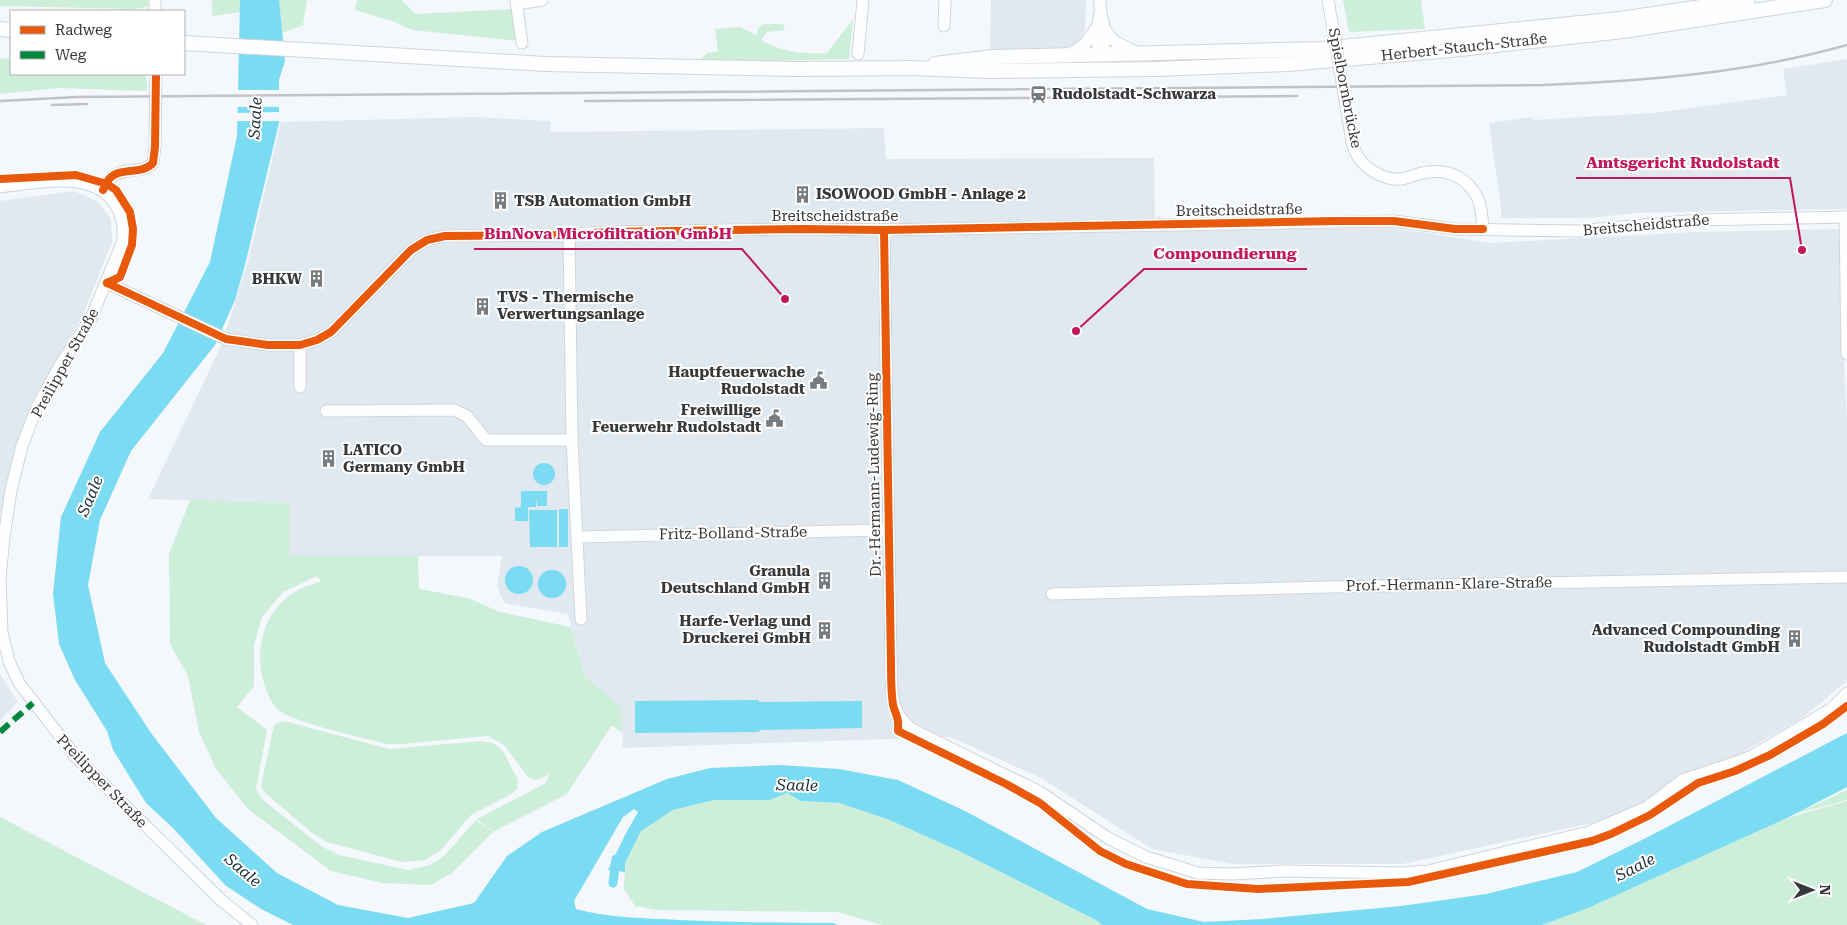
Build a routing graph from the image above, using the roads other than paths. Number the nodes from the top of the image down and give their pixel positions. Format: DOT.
graph roads {
  1 [pos="542,0"];
  2 [pos="863,0"];
  3 [pos="945,0"];
  4 [pos="1328,0"];
  5 [pos="1748,0"];
  6 [pos="1825,0"];
  7 [pos="516,2"];
  8 [pos="1100,6"];
  9 [pos="944,26"];
  10 [pos="1101,29"];
  11 [pos="185,43"];
  12 [pos="522,43"];
  13 [pos="1138,53"];
  14 [pos="858,54"];
  15 [pos="1100,54"];
  16 [pos="1069,55"];
  17 [pos="912,68"];
  18 [pos="1101,70"];
  19 [pos="156,75"];
  20 [pos="0,187"];
  21 [pos="103,190"];
  22 [pos="1846,217"];
  23 [pos="1483,229"];
  24 [pos="884,230"];
  25 [pos="569,235"];
  26 [pos="107,283"];
  27 [pos="300,345"];
  28 [pos="1847,354"];
  29 [pos="300,388"];
  30 [pos="326,411"];
  31 [pos="572,440"];
  32 [pos="889,530"];
  33 [pos="577,537"];
  34 [pos="1847,577"];
  35 [pos="1052,594"];
  36 [pos="581,619"];
  37 [pos="1847,692"];
  38 [pos="252,925"];
  1 -- 7 [label="street"];
  2 -- 14 [label="street"];
  3 -- 9 [label="street"];
  4 -- 23 [label="street, Spielbornbrücke, bridge"];
  5 -- 13 [label="main road, Herbert-Stauch-Straße"];
  6 -- 18 [label="main road, Herbert-Stauch-Straße"];
  7 -- 12 [label="street"];
  8 -- 10 [label="street"];
  10 -- 13 [label="street"];
  10 -- 15 [label="street"];
  10 -- 16 [label="street"];
  11 -- 17 [label="main road"];
  13 -- 15 [label="main road, Herbert-Stauch-Straße"];
  15 -- 16 [label="main road, Herbert-Stauch-Straße"];
  15 -- 18 [label="main road"];
  16 -- 17 [label="main road, Herbert-Stauch-Straße"];
  17 -- 18 [label="main road, Herbert-Stauch-Straße"];
  19 -- 21 [label="street"];
  20 -- 21 [label="street"];
  21 -- 26 [label="street, Preilipper Straße"];
  22 -- 23 [label="street, Breitscheidstraße"];
  22 -- 28 [label="street"];
  23 -- 24 [label="street, Breitscheidstraße"];
  24 -- 25 [label="street, Breitscheidstraße"];
  24 -- 32 [label="street, Dr.-Hermann-Ludewig-Ring"];
  25 -- 27 [label="street, Breitscheidstraße"];
  25 -- 31 [label="street"];
  26 -- 27 [label="street, Breitscheidstraße"];
  26 -- 38 [label="street, Preilipper Straße"];
  27 -- 29 [label="street"];
  30 -- 31 [label="street"];
  31 -- 33 [label="street"];
  32 -- 33 [label="street, Fritz-Bolland-Straße"];
  32 -- 37 [label="street, Dr.-Hermann-Ludewig-Ring"];
  33 -- 36 [label="street"];
  34 -- 35 [label="street, Prof.-Hermann-Klare-Straße"];
}
